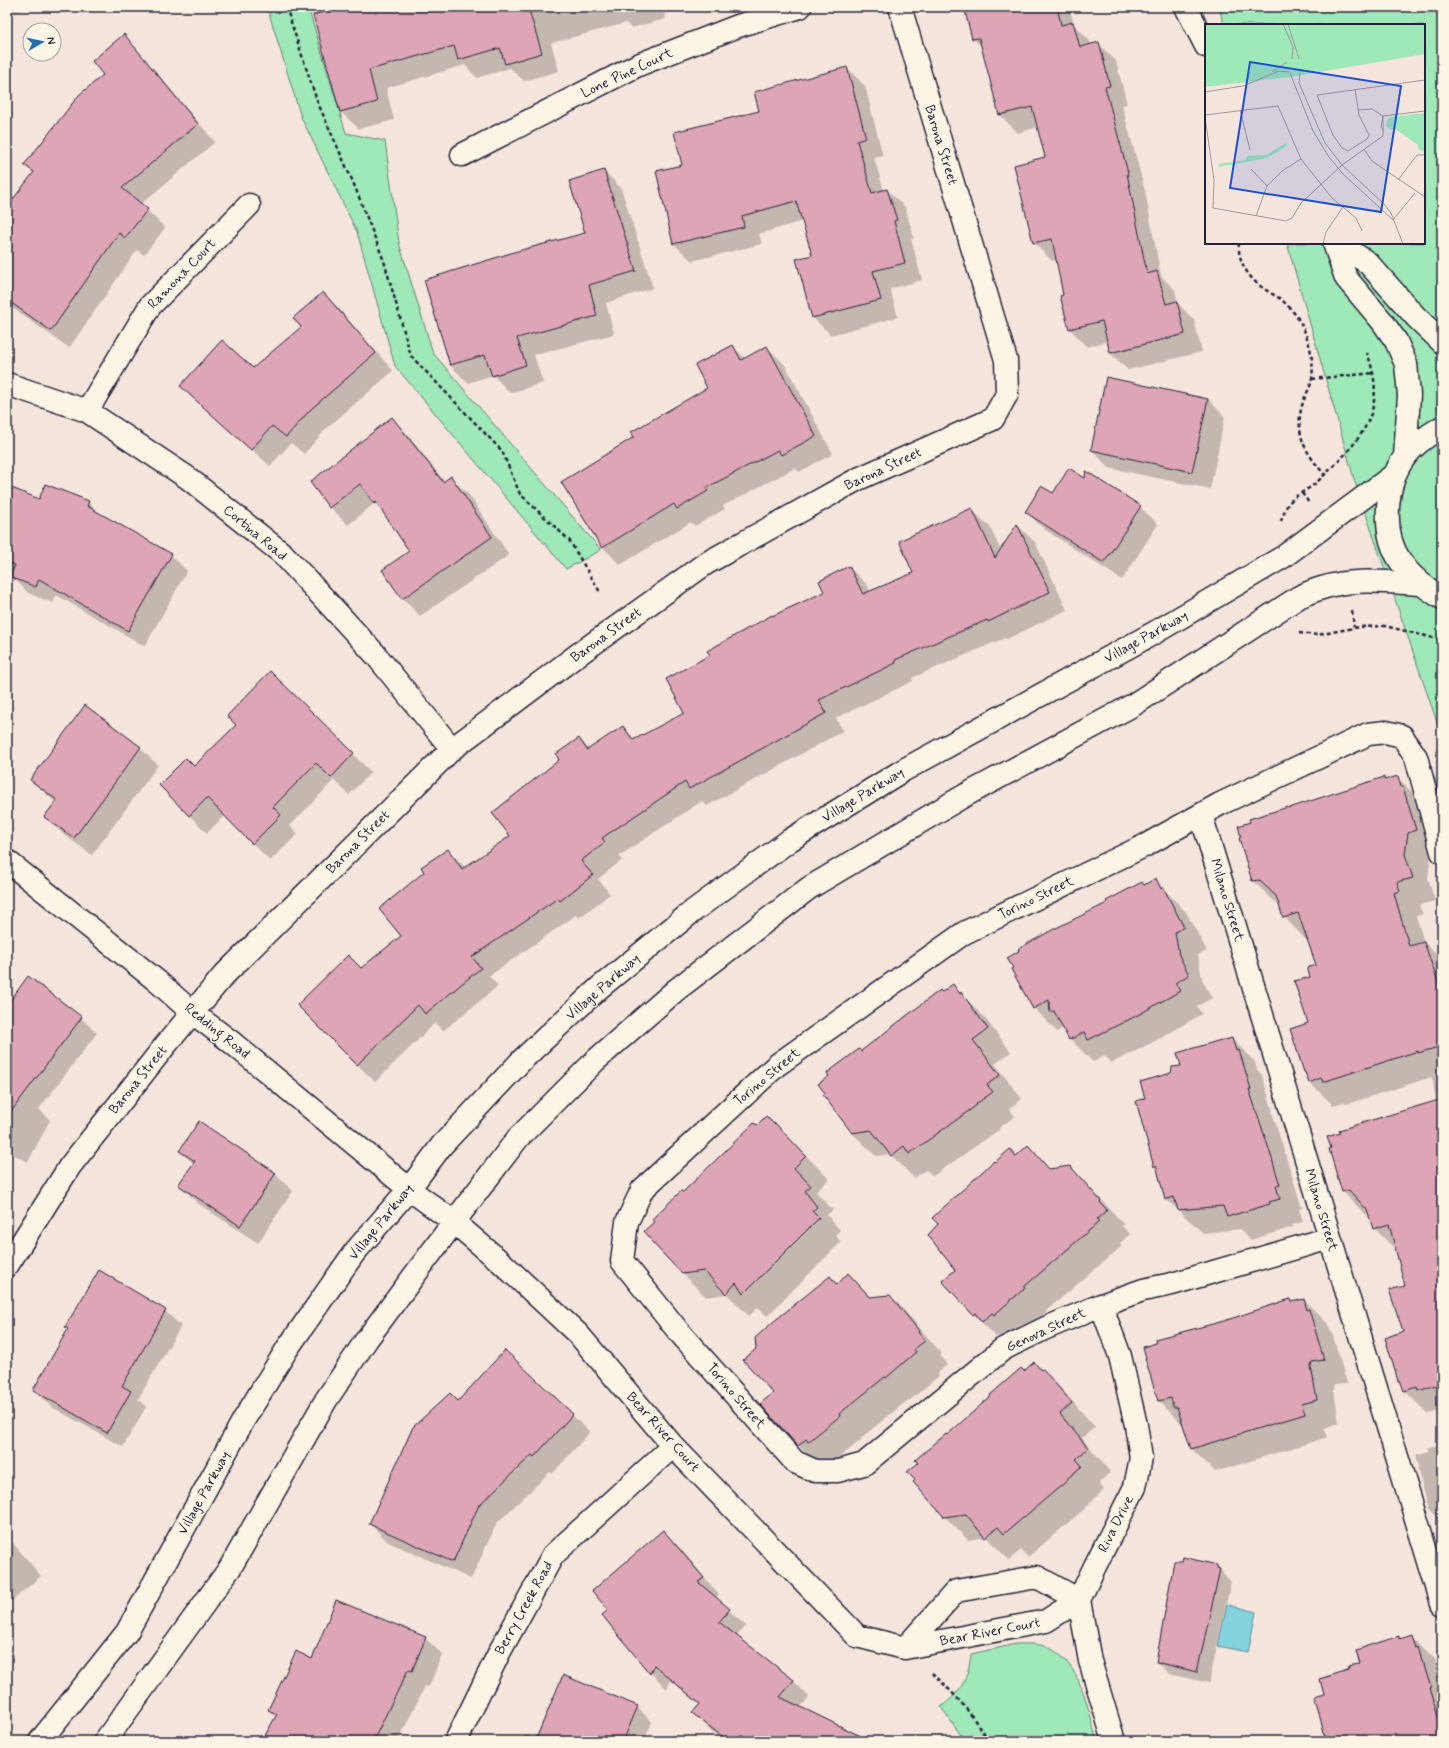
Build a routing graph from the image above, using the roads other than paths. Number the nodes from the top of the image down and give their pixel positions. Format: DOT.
graph roads {
  1 [pos="800,7"];
  2 [pos="900,7"];
  3 [pos="1186,7"];
  4 [pos="1205,44"];
  5 [pos="462,155"];
  6 [pos="249,205"];
  7 [pos="1334,244"];
  8 [pos="1340,244"];
  9 [pos="1442,342"];
  10 [pos="7,384"];
  11 [pos="87,411"];
  12 [pos="1442,427"];
  13 [pos="1400,465"];
  14 [pos="1420,584"];
  15 [pos="1442,598"];
  16 [pos="452,749"];
  17 [pos="1201,815"];
  18 [pos="1442,852"];
  19 [pos="7,861"];
  20 [pos="194,1014"];
  21 [pos="417,1195"];
  22 [pos="454,1222"];
  23 [pos="1330,1238"];
  24 [pos="7,1266"];
  25 [pos="1101,1305"];
  26 [pos="673,1446"];
  27 [pos="795,1462"];
  28 [pos="1079,1600"];
  29 [pos="1442,1604"];
  30 [pos="905,1648"];
  31 [pos="40,1741"];
  32 [pos="105,1741"];
  33 [pos="456,1741"];
  34 [pos="1114,1741"];
  1 -- 5 [label="street, Lone Pine Court"];
  2 -- 16 [label="street, Barona Street"];
  3 -- 4 [label="street"];
  6 -- 11 [label="street, Ramona Court"];
  7 -- 13 [label="street"];
  8 -- 9 [label="street"];
  10 -- 11 [label="street, Cortina Road"];
  11 -- 16 [label="street, Cortina Road"];
  12 -- 13 [label="street, Village Parkway"];
  13 -- 14 [label="street"];
  13 -- 21 [label="street, Village Parkway"];
  14 -- 15 [label="street"];
  14 -- 22 [label="street"];
  16 -- 20 [label="street, Barona Street"];
  17 -- 18 [label="street, Torino Street"];
  17 -- 23 [label="street, Milano Street"];
  17 -- 27 [label="street, Torino Street"];
  19 -- 20 [label="street, Redding Road"];
  20 -- 21 [label="street, Redding Road"];
  20 -- 24 [label="street, Barona Street"];
  21 -- 22 [label="street, Bear River Court"];
  21 -- 31 [label="street, Village Parkway"];
  22 -- 26 [label="street, Bear River Court"];
  22 -- 32 [label="street"];
  23 -- 25 [label="street, Genova Street"];
  23 -- 29 [label="street, Milano Street"];
  25 -- 27 [label="street, Genova Street"];
  25 -- 28 [label="street, Riva Drive"];
  26 -- 30 [label="street, Bear River Court"];
  26 -- 33 [label="street, Berry Creek Road"];
  28 -- 30 [label="street, Bear River Court"];
  28 -- 30 [label="street, Bear River Court"];
  28 -- 34 [label="street"];
}
